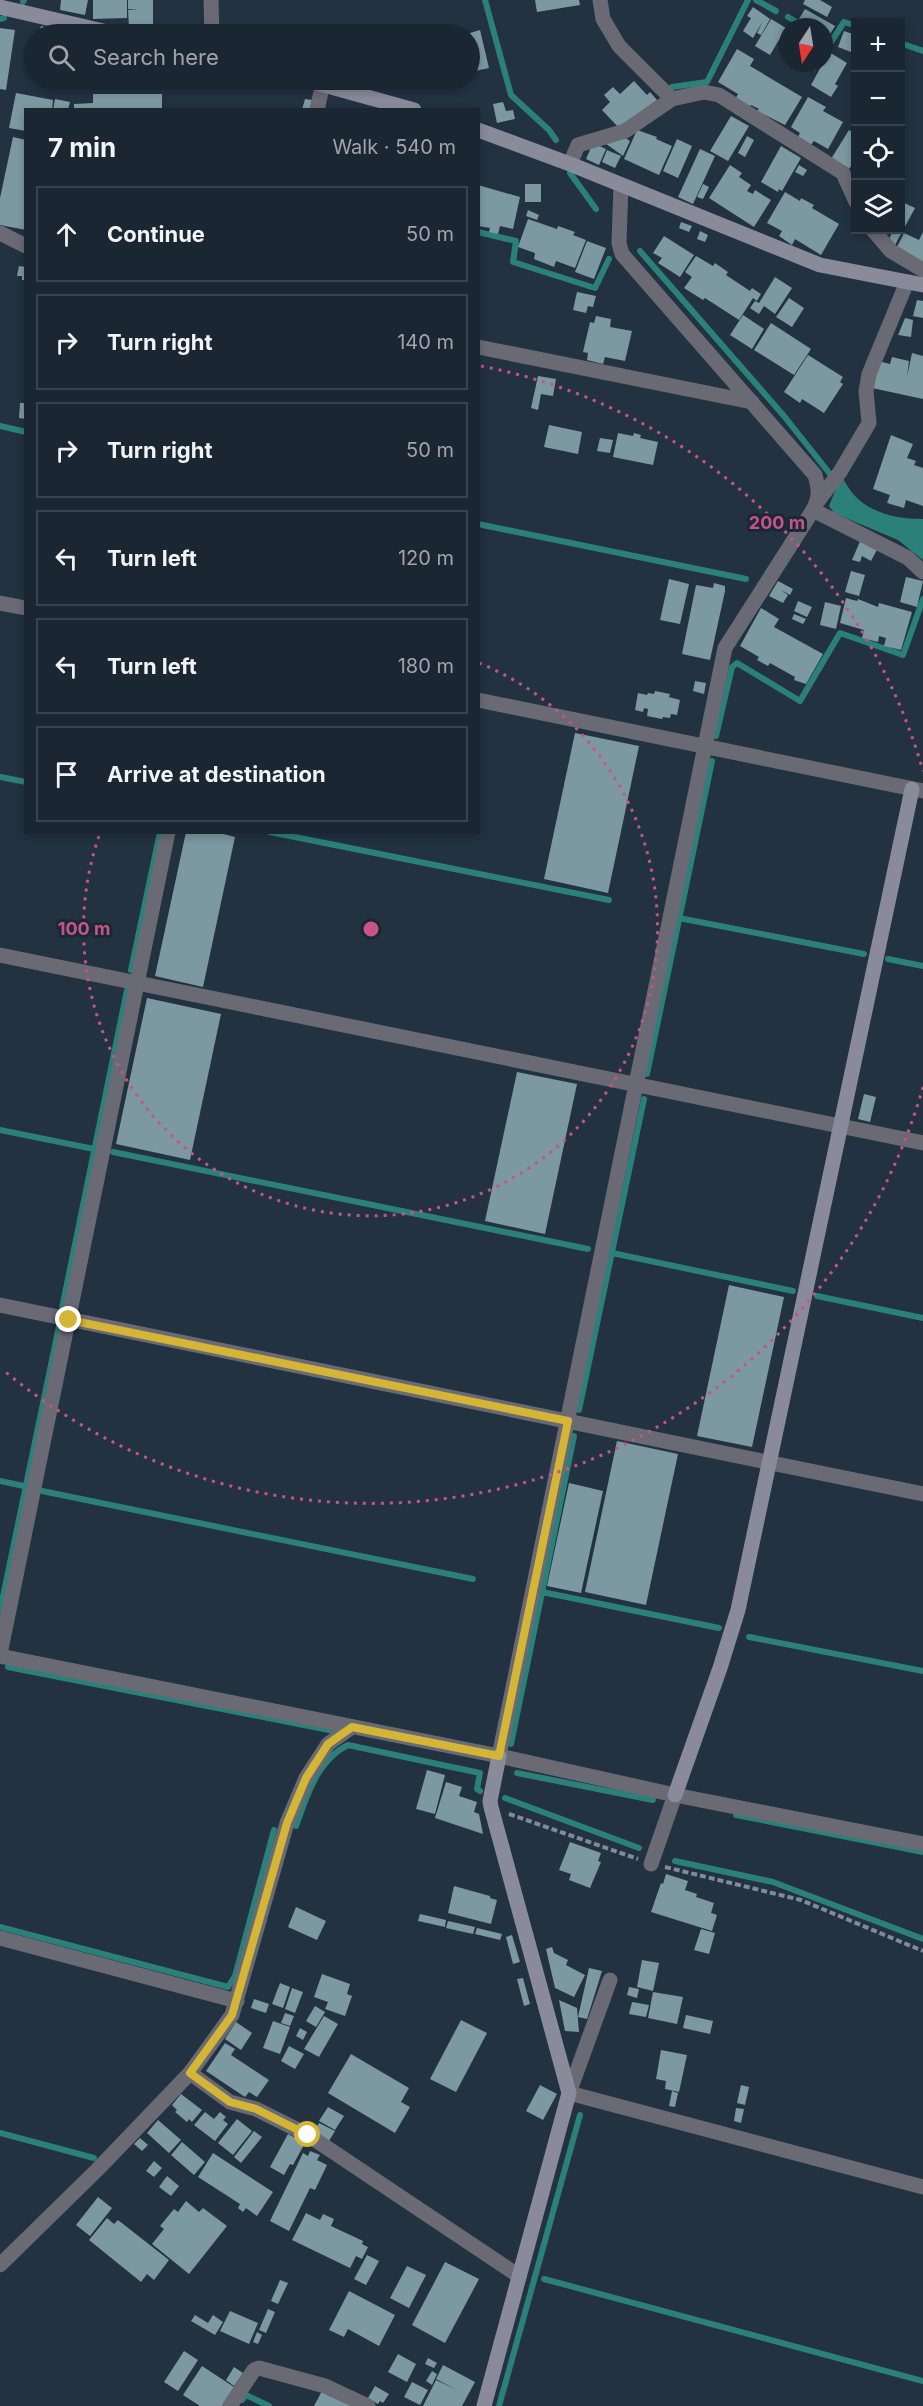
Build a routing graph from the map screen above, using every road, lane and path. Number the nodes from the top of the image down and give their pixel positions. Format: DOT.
graph roads {
  1 [pos="211,0"];
  2 [pos="600,0"];
  3 [pos="0,7"];
  4 [pos="73,24"];
  5 [pos="212,24"];
  6 [pos="321,90"];
  7 [pos="346,90"];
  8 [pos="672,99"];
  9 [pos="317,108"];
  10 [pos="407,108"];
  11 [pos="480,131"];
  12 [pos="570,164"];
  13 [pos="621,185"];
  14 [pos="851,192"];
  15 [pos="0,233"];
  16 [pos="876,234"];
  17 [pos="24,245"];
  18 [pos="923,270"];
  19 [pos="907,282"];
  20 [pos="923,285"];
  21 [pos="480,347"];
  22 [pos="752,402"];
  23 [pos="815,505"];
  24 [pos="923,572"];
  25 [pos="0,603"];
  26 [pos="24,608"];
  27 [pos="480,700"];
  28 [pos="706,746"];
  29 [pos="918,790"];
  30 [pos="168,834"];
  31 [pos="0,955"];
  32 [pos="137,983"];
  33 [pos="637,1084"];
  34 [pos="840,1126"];
  35 [pos="923,1143"];
  36 [pos="0,1305"];
  37 [pos="69,1320"];
  38 [pos="568,1421"];
  39 [pos="769,1462"];
  40 [pos="923,1494"];
  41 [pos="0,1655"];
  42 [pos="352,1727"];
  43 [pos="499,1756"];
  44 [pos="675,1795"];
  45 [pos="491,1808"];
  46 [pos="923,1844"];
  47 [pos="651,1864"];
  48 [pos="0,1938"];
  49 [pos="923,1951"];
  50 [pos="610,1980"];
  51 [pos="237,2001"];
  52 [pos="190,2073"];
  53 [pos="569,2093"];
  54 [pos="923,2187"];
  55 [pos="0,2265"];
  56 [pos="519,2276"];
  57 [pos="230,2406"];
  58 [pos="368,2406"];
  59 [pos="484,2406"];
  1 -- 5 [label="street"];
  2 -- 8 [label="street"];
  3 -- 4 [label="street"];
  6 -- 9 [label="street"];
  7 -- 10 [label="street"];
  8 -- 12 [label="street"];
  8 -- 14 [label="street"];
  11 -- 12 [label="street"];
  12 -- 13 [label="street"];
  13 -- 19 [label="street"];
  13 -- 22 [label="street"];
  15 -- 17 [label="street"];
  16 -- 18 [label="street"];
  19 -- 20 [label="street"];
  19 -- 23 [label="street"];
  21 -- 22 [label="street"];
  22 -- 23 [label="street"];
  23 -- 24 [label="street"];
  23 -- 28 [label="street"];
  25 -- 26 [label="street"];
  27 -- 28 [label="street"];
  28 -- 29 [label="street"];
  28 -- 33 [label="street"];
  29 -- 34 [label="street"];
  30 -- 32 [label="street"];
  31 -- 32 [label="street"];
  32 -- 33 [label="street"];
  32 -- 37 [label="street"];
  33 -- 34 [label="street"];
  33 -- 38 [label="street"];
  34 -- 35 [label="street"];
  34 -- 39 [label="street"];
  36 -- 37 [label="street"];
  37 -- 38 [label="street"];
  37 -- 41 [label="street"];
  38 -- 39 [label="street"];
  38 -- 43 [label="street"];
  39 -- 40 [label="street"];
  39 -- 44 [label="street"];
  41 -- 42 [label="street"];
  42 -- 43 [label="street"];
  42 -- 51 [label="street"];
  43 -- 44 [label="street"];
  43 -- 45 [label="street"];
  44 -- 46 [label="street"];
  44 -- 47 [label="street"];
  45 -- 47 [label="path"];
  45 -- 53 [label="street"];
  47 -- 49 [label="path"];
  48 -- 51 [label="street"];
  50 -- 53 [label="street"];
  51 -- 52 [label="street"];
  52 -- 55 [label="street"];
  52 -- 56 [label="street"];
  53 -- 54 [label="street"];
  53 -- 56 [label="street"];
  56 -- 59 [label="street"];
  57 -- 58 [label="street"];
}
